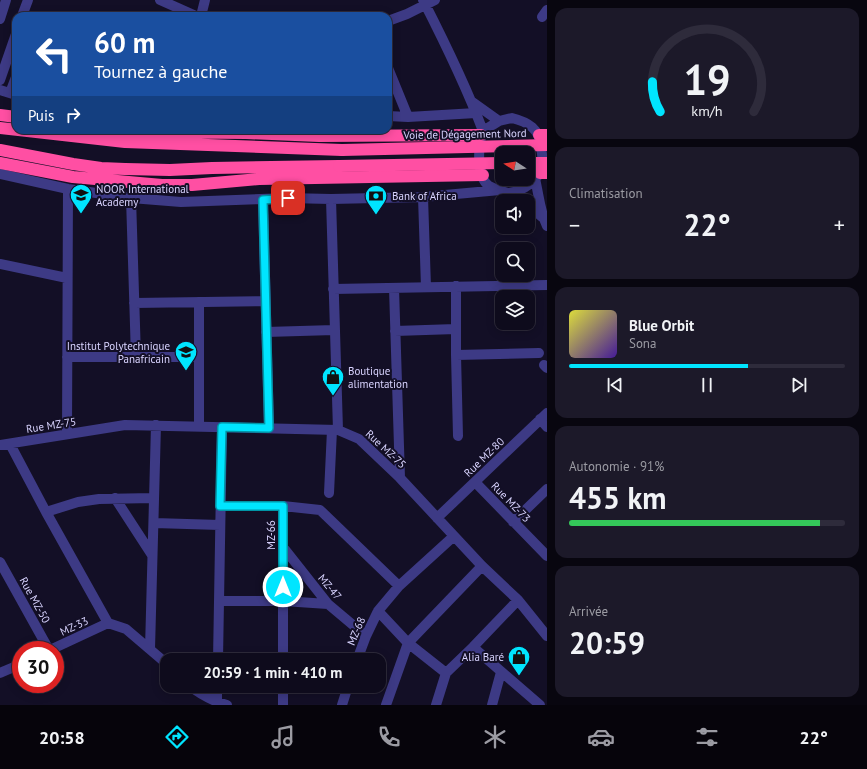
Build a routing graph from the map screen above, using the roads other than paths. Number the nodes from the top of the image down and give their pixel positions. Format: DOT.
graph roads {
  1 [pos="6,0"];
  2 [pos="28,0"];
  3 [pos="160,0"];
  4 [pos="205,0"];
  5 [pos="428,2"];
  6 [pos="24,12"];
  7 [pos="187,12"];
  8 [pos="202,12"];
  9 [pos="0,19"];
  10 [pos="392,20"];
  11 [pos="12,46"];
  12 [pos="392,78"];
  13 [pos="0,80"];
  14 [pos="0,90"];
  15 [pos="12,94"];
  16 [pos="471,101"];
  17 [pos="476,113"];
  18 [pos="0,115"];
  19 [pos="12,116"];
  20 [pos="392,116"];
  21 [pos="408,117"];
  22 [pos="499,121"];
  23 [pos="0,128"];
  24 [pos="12,130"];
  25 [pos="482,133"];
  26 [pos="46,134"];
  27 [pos="278,134"];
  28 [pos="543,135"];
  29 [pos="547,145"];
  30 [pos="209,146"];
  31 [pos="0,150"];
  32 [pos="0,163"];
  33 [pos="495,163"];
  34 [pos="535,163"];
  35 [pos="547,163"];
  36 [pos="170,170"];
  37 [pos="0,174"];
  38 [pos="482,175"];
  39 [pos="540,175"];
  40 [pos="236,180"];
  41 [pos="68,189"];
  42 [pos="500,190"];
  43 [pos="512,192"];
  44 [pos="514,194"];
  45 [pos="423,197"];
  46 [pos="131,198"];
  47 [pos="331,199"];
  48 [pos="263,200"];
  49 [pos="544,200"];
  50 [pos="535,211"];
  51 [pos="542,217"];
  52 [pos="547,226"];
  53 [pos="0,264"];
  54 [pos="67,278"];
  55 [pos="547,285"];
  56 [pos="456,286"];
  57 [pos="426,287"];
  58 [pos="394,288"];
  59 [pos="333,289"];
  60 [pos="265,301"];
  61 [pos="199,302"];
  62 [pos="134,303"];
  63 [pos="456,329"];
  64 [pos="334,330"];
  65 [pos="395,331"];
  66 [pos="266,332"];
  67 [pos="539,353"];
  68 [pos="456,355"];
  69 [pos="136,357"];
  70 [pos="199,357"];
  71 [pos="67,358"];
  72 [pos="545,420"];
  73 [pos="156,425"];
  74 [pos="199,426"];
  75 [pos="222,427"];
  76 [pos="269,428"];
  77 [pos="335,430"];
  78 [pos="67,434"];
  79 [pos="458,436"];
  80 [pos="10,444"];
  81 [pos="0,445"];
  82 [pos="400,478"];
  83 [pos="474,482"];
  84 [pos="547,489"];
  85 [pos="329,493"];
  86 [pos="115,498"];
  87 [pos="154,498"];
  88 [pos="220,506"];
  89 [pos="283,506"];
  90 [pos="46,512"];
  91 [pos="437,518"];
  92 [pos="513,522"];
  93 [pos="154,523"];
  94 [pos="220,525"];
  95 [pos="454,536"];
  96 [pos="283,547"];
  97 [pos="547,554"];
  98 [pos="153,555"];
  99 [pos="0,562"];
  100 [pos="482,566"];
  101 [pos="4,576"];
  102 [pos="399,586"];
  103 [pos="218,600"];
  104 [pos="518,600"];
  105 [pos="283,601"];
  106 [pos="328,604"];
  107 [pos="378,611"];
  108 [pos="108,623"];
  109 [pos="366,636"];
  110 [pos="547,636"];
  111 [pos="44,641"];
  112 [pos="64,643"];
  113 [pos="408,643"];
  114 [pos="473,647"];
  115 [pos="150,649"];
  116 [pos="218,653"];
  117 [pos="282,653"];
  118 [pos="360,653"];
  119 [pos="160,658"];
  120 [pos="12,668"];
  121 [pos="501,672"];
  122 [pos="446,673"];
  123 [pos="0,674"];
  124 [pos="200,693"];
  125 [pos="218,693"];
  126 [pos="283,693"];
  127 [pos="346,693"];
  128 [pos="220,704"];
  129 [pos="283,705"];
  130 [pos="342,705"];
  131 [pos="386,705"];
  132 [pos="436,705"];
  133 [pos="492,705"];
  134 [pos="540,705"];
  1 -- 9 [label="street"];
  2 -- 6 [label="street"];
  3 -- 7 [label="street"];
  4 -- 8 [label="street"];
  5 -- 10 [label="street"];
  5 -- 16 [label="street"];
  11 -- 13 [label="street"];
  12 -- 21 [label="street"];
  14 -- 15 [label="street"];
  16 -- 17 [label="street"];
  16 -- 22 [label="street"];
  17 -- 21 [label="street"];
  17 -- 25 [label="street"];
  18 -- 19 [label="highway"];
  20 -- 21 [label="street"];
  22 -- 25 [label="street"];
  22 -- 28 [label="street"];
  23 -- 24 [label="highway, Voie de Dégagement Nord"];
  25 -- 27 [label="highway"];
  25 -- 38 [label="street"];
  26 -- 30 [label="highway, Voie de Dégagement Nord"];
  27 -- 30 [label="highway"];
  28 -- 39 [label="street"];
  29 -- 30 [label="highway, Voie de Dégagement Nord, bridge"];
  31 -- 36 [label="highway"];
  32 -- 40 [label="highway"];
  33 -- 36 [label="highway, bridge"];
  34 -- 35 [label="highway, bridge"];
  36 -- 40 [label="highway"];
  37 -- 41 [label="street"];
  38 -- 40 [label="highway"];
  38 -- 42 [label="street"];
  39 -- 43 [label="street"];
  39 -- 49 [label="street"];
  41 -- 46 [label="street"];
  41 -- 54 [label="street"];
  42 -- 43 [label="street"];
  42 -- 45 [label="street"];
  43 -- 44 [label="street"];
  45 -- 47 [label="street"];
  45 -- 57 [label="street"];
  46 -- 48 [label="street"];
  46 -- 62 [label="street"];
  47 -- 48 [label="street"];
  47 -- 59 [label="street"];
  48 -- 60 [label="street"];
  49 -- 51 [label="street"];
  50 -- 51 [label="street"];
  51 -- 52 [label="street"];
  53 -- 54 [label="street"];
  54 -- 71 [label="street"];
  55 -- 56 [label="street"];
  56 -- 57 [label="street"];
  56 -- 63 [label="street"];
  57 -- 58 [label="street"];
  58 -- 59 [label="street"];
  58 -- 65 [label="street"];
  59 -- 64 [label="street"];
  60 -- 61 [label="street"];
  60 -- 66 [label="street"];
  61 -- 62 [label="street"];
  61 -- 70 [label="street"];
  62 -- 69 [label="street"];
  63 -- 65 [label="street"];
  63 -- 68 [label="street"];
  64 -- 66 [label="street"];
  64 -- 77 [label="street"];
  65 -- 82 [label="street"];
  66 -- 76 [label="street"];
  67 -- 68 [label="street"];
  68 -- 79 [label="street"];
  69 -- 70 [label="street"];
  69 -- 71 [label="street"];
  70 -- 74 [label="street"];
  71 -- 78 [label="street"];
  72 -- 83 [label="street, Rue MZ-80"];
  73 -- 74 [label="street, Rue MZ-75"];
  73 -- 78 [label="street, Rue MZ-75"];
  73 -- 87 [label="street"];
  74 -- 75 [label="street, Rue MZ-75"];
  75 -- 76 [label="street, Rue MZ-75"];
  75 -- 88 [label="street"];
  76 -- 77 [label="street, Rue MZ-75"];
  77 -- 82 [label="street, Rue MZ-75"];
  77 -- 85 [label="street"];
  78 -- 80 [label="street, Rue MZ-75"];
  80 -- 81 [label="street, Rue MZ-75"];
  80 -- 90 [label="street"];
  82 -- 91 [label="street, Rue MZ-75"];
  83 -- 91 [label="street, Rue MZ-80"];
  83 -- 92 [label="street, Rue MZ-73"];
  84 -- 92 [label="street"];
  86 -- 87 [label="street"];
  86 -- 90 [label="street"];
  86 -- 98 [label="street"];
  87 -- 93 [label="street"];
  88 -- 89 [label="street"];
  88 -- 94 [label="street"];
  89 -- 96 [label="street, MZ-66"];
  89 -- 102 [label="street"];
  90 -- 108 [label="street"];
  91 -- 95 [label="street, Rue MZ-75"];
  92 -- 97 [label="street, Rue MZ-73"];
  93 -- 94 [label="street"];
  93 -- 98 [label="street"];
  94 -- 103 [label="street"];
  95 -- 100 [label="street, Rue MZ-75"];
  95 -- 102 [label="street, MZ-68"];
  96 -- 105 [label="street, MZ-66"];
  96 -- 106 [label="street, MZ-47"];
  98 -- 115 [label="street"];
  99 -- 101 [label="street, Rue MZ-50"];
  100 -- 104 [label="street, Rue MZ-75"];
  100 -- 113 [label="street"];
  101 -- 111 [label="street, Rue MZ-50"];
  102 -- 107 [label="street, MZ-68"];
  103 -- 105 [label="street"];
  103 -- 116 [label="street"];
  104 -- 110 [label="street, Rue MZ-75"];
  104 -- 114 [label="street"];
  105 -- 106 [label="street"];
  105 -- 117 [label="street, MZ-66"];
  106 -- 109 [label="street, MZ-47"];
  107 -- 109 [label="street, MZ-68"];
  107 -- 113 [label="street"];
  108 -- 112 [label="street, MZ-33"];
  108 -- 115 [label="street"];
  109 -- 118 [label="street, MZ-68"];
  113 -- 122 [label="street"];
  113 -- 131 [label="street"];
  114 -- 121 [label="street"];
  114 -- 122 [label="street"];
  115 -- 119 [label="street"];
  120 -- 123 [label="street"];
  121 -- 133 [label="street"];
  121 -- 134 [label="street"];
  122 -- 132 [label="street"];
  124 -- 128 [label="street"];
  125 -- 128 [label="street"];
  126 -- 129 [label="street"];
  127 -- 130 [label="street"];
}
